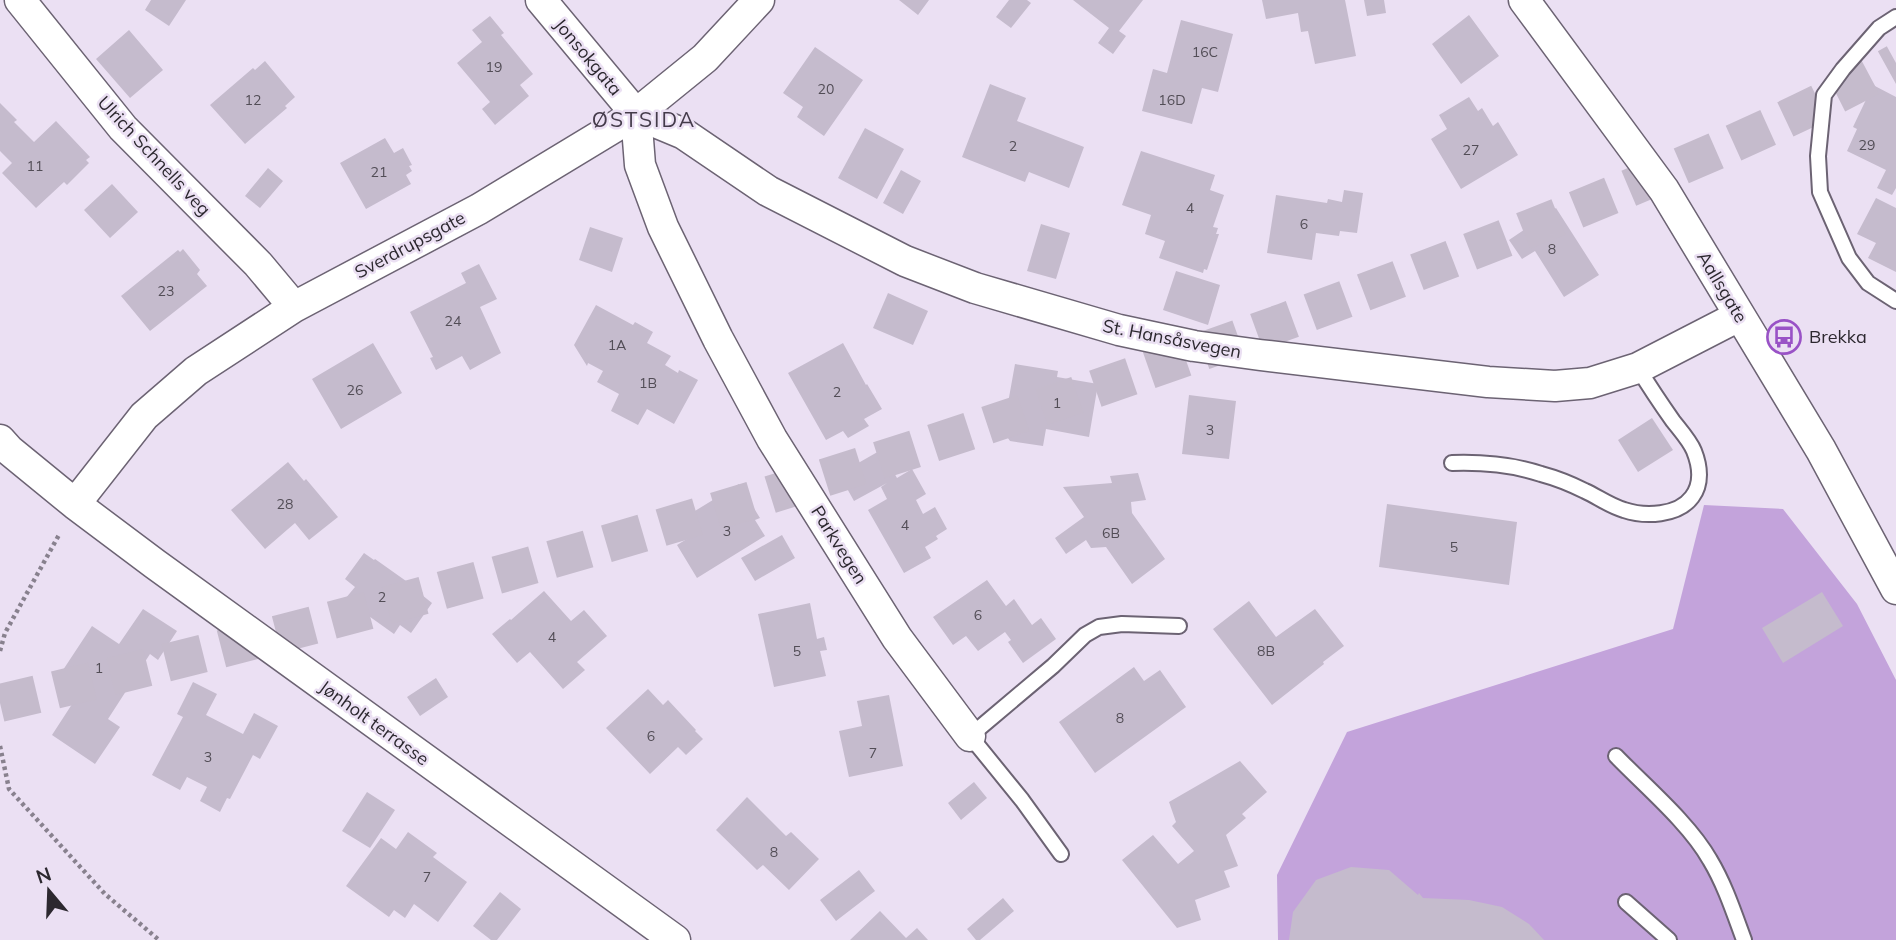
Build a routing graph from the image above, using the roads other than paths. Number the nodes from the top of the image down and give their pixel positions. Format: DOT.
graph roads {
  1 [pos="20,0"];
  2 [pos="541,0"];
  3 [pos="759,0"];
  4 [pos="1524,0"];
  5 [pos="1896,17"];
  6 [pos="636,114"];
  7 [pos="1896,301"];
  8 [pos="294,307"];
  9 [pos="1739,316"];
  10 [pos="1638,368"];
  11 [pos="0,440"];
  12 [pos="1452,463"];
  13 [pos="75,504"];
  14 [pos="1894,580"];
  15 [pos="1178,626"];
  16 [pos="970,736"];
  17 [pos="1616,756"];
  18 [pos="1061,855"];
  19 [pos="1626,902"];
  20 [pos="675,940"];
  21 [pos="1670,940"];
  22 [pos="1744,940"];
  1 -- 8 [label="street, Ulrich Schnells veg"];
  2 -- 6 [label="street, Jonsokgata"];
  3 -- 6 [label="street, Sverdrupsgate"];
  4 -- 9 [label="street, Aallsgate"];
  5 -- 7 [label="lane"];
  6 -- 8 [label="street, Sverdrupsgate"];
  6 -- 10 [label="street, St. Hansåsvegen"];
  6 -- 16 [label="street, Parkvegen"];
  8 -- 13 [label="street, Sverdrupsgate"];
  9 -- 10 [label="street, St. Hansåsvegen"];
  9 -- 14 [label="street, Aallsgate"];
  10 -- 12 [label="lane"];
  11 -- 13 [label="street, Jønholt terrasse"];
  13 -- 20 [label="street, Jønholt terrasse"];
  15 -- 16 [label="lane"];
  16 -- 18 [label="lane"];
  17 -- 22 [label="lane"];
  19 -- 21 [label="lane"];
}
